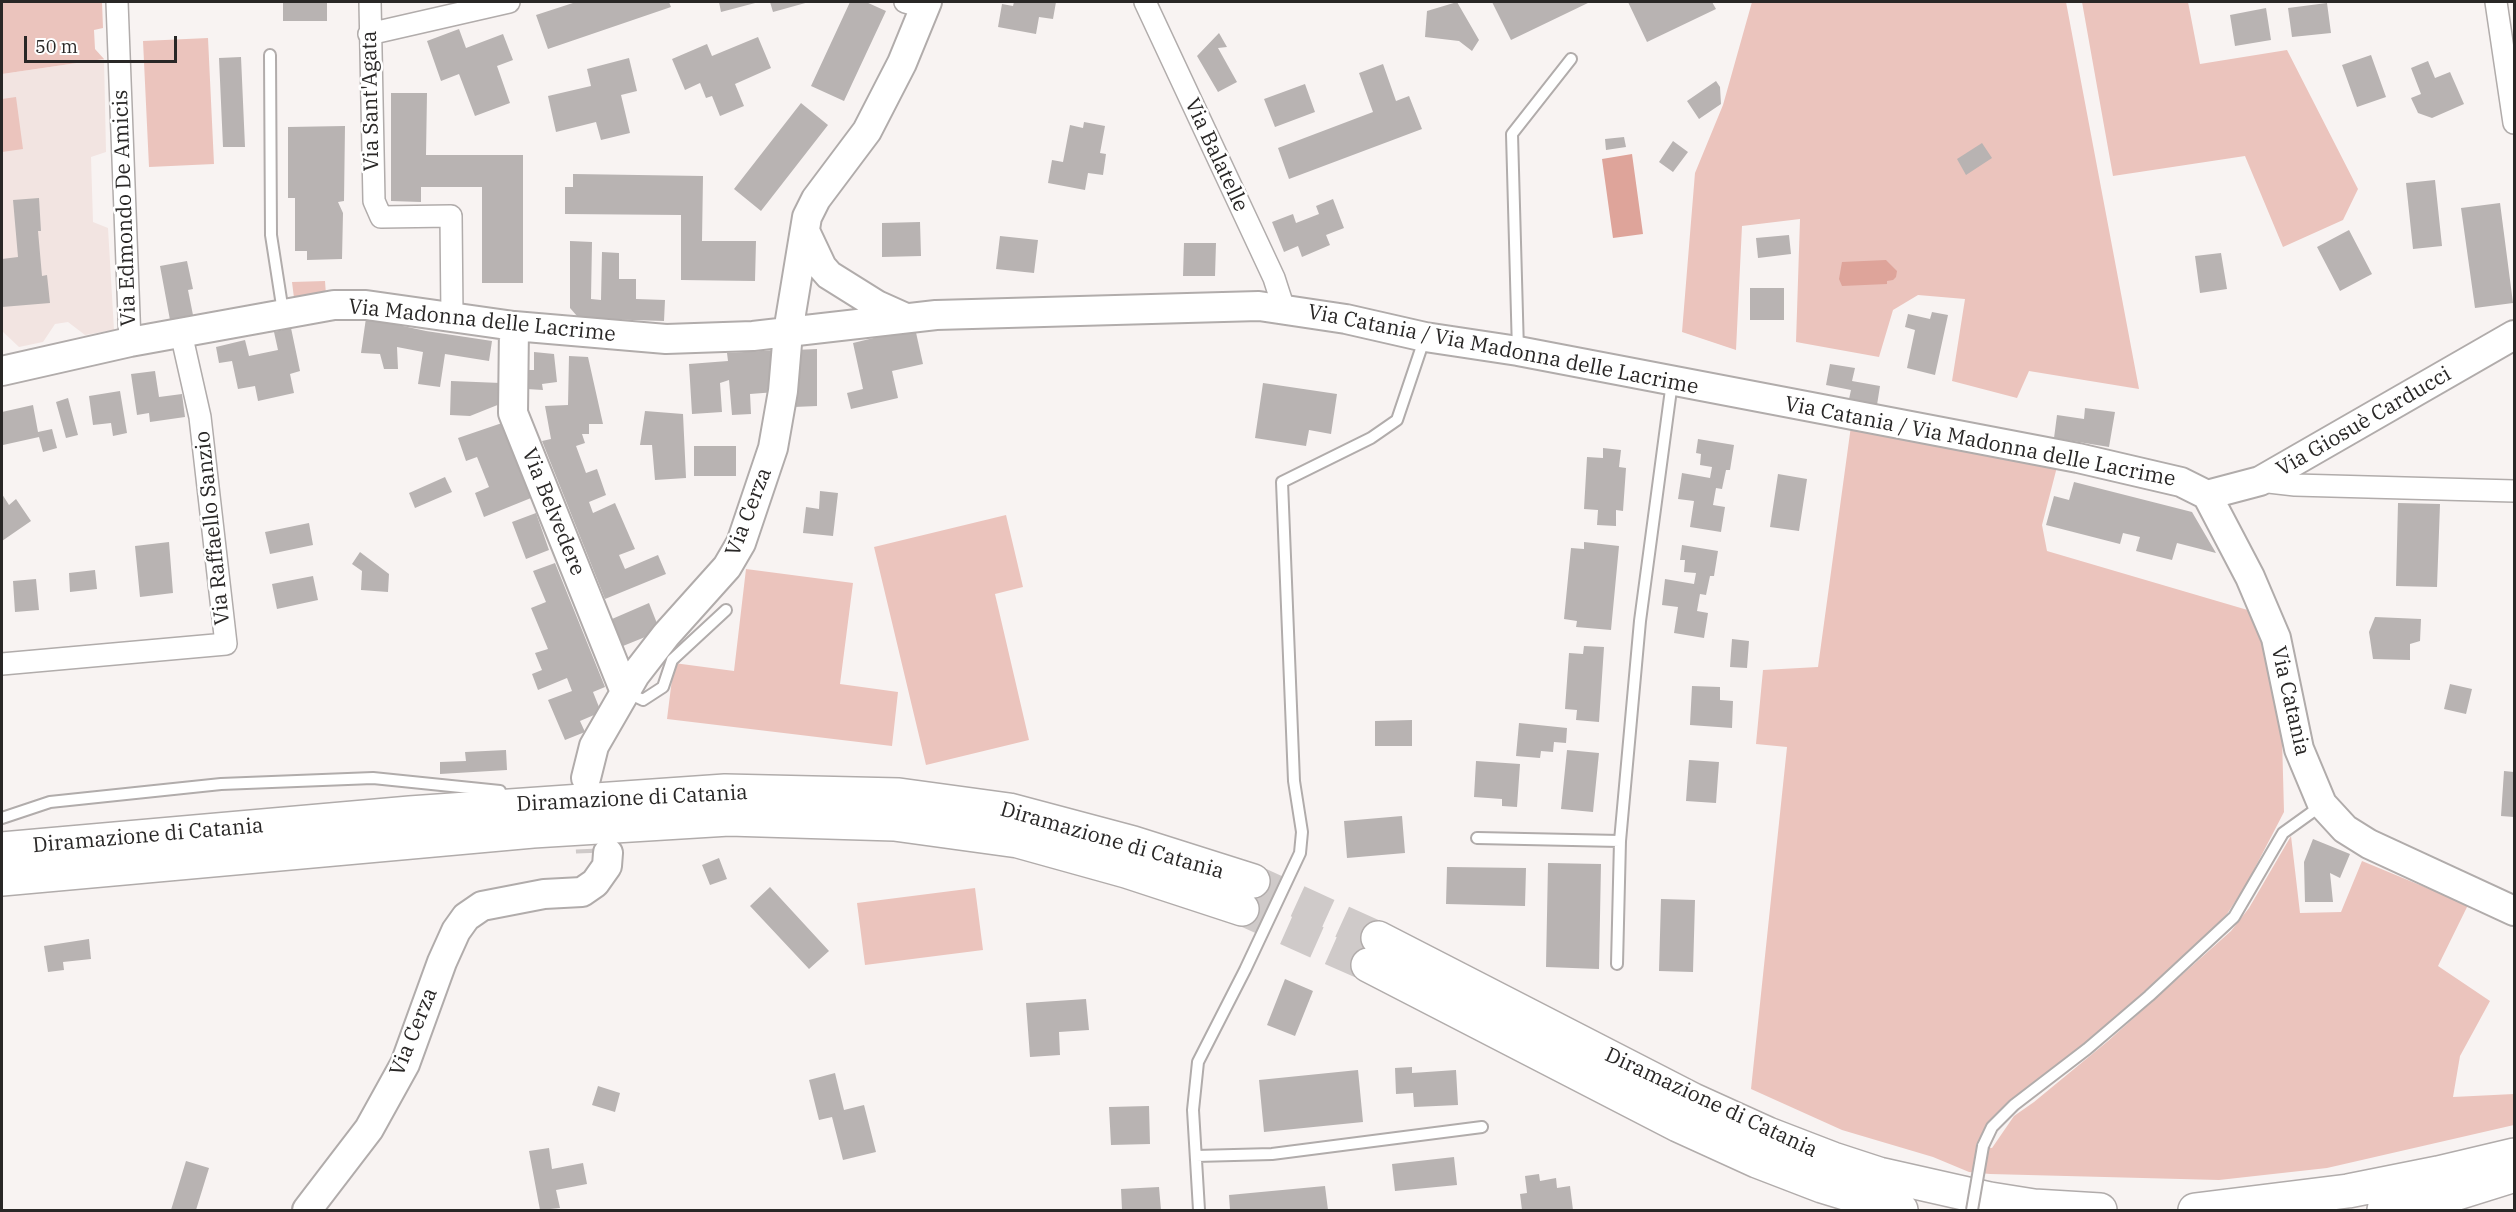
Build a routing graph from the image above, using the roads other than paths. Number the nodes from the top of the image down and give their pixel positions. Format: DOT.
graph roads {
  1 [pos="117,2"];
  2 [pos="370,2"];
  3 [pos="510,2"];
  4 [pos="1145,2"];
  5 [pos="2496,2"];
  6 [pos="919,4"];
  7 [pos="369,33"];
  8 [pos="270,55"];
  9 [pos="1571,59"];
  10 [pos="2514,123"];
  11 [pos="805,231"];
  12 [pos="800,268"];
  13 [pos="829,275"];
  14 [pos="1284,309"];
  15 [pos="283,314"];
  16 [pos="452,316"];
  17 [pos="906,318"];
  18 [pos="514,326"];
  19 [pos="825,328"];
  20 [pos="788,332"];
  21 [pos="181,333"];
  22 [pos="2514,335"];
  23 [pos="1425,337"];
  24 [pos="130,342"];
  25 [pos="1518,351"];
  26 [pos="2,371"];
  27 [pos="1672,381"];
  28 [pos="2260,481"];
  29 [pos="2514,491"];
  30 [pos="2207,495"];
  31 [pos="726,610"];
  32 [pos="2,664"];
  33 [pos="625,692"];
  34 [pos="595,779"];
  35 [pos="513,791"];
  36 [pos="560,791"];
  37 [pos="725,791"];
  38 [pos="2322,804"];
  39 [pos="2,818"];
  40 [pos="1477,838"];
  41 [pos="1620,841"];
  42 [pos="2,849"];
  43 [pos="599,853"];
  44 [pos="2,879"];
  45 [pos="2514,910"];
  46 [pos="1617,964"];
  47 [pos="1482,1127"];
  48 [pos="2514,1155"];
  49 [pos="1196,1156"];
  50 [pos="2514,1176"];
  51 [pos="2514,1186"];
  52 [pos="2435,1200"];
  53 [pos="307,1210"];
  54 [pos="1199,1210"];
  55 [pos="1901,1210"];
  56 [pos="1972,1210"];
  57 [pos="2100,1210"];
  58 [pos="2195,1210"];
  59 [pos="2384,1210"];
  1 -- 24 [label="street, Via Edmondo De Amicis"];
  2 -- 7 [label="street, Via Sant'Agata"];
  3 -- 7 [label="street"];
  4 -- 14 [label="street, Via Balatelle"];
  5 -- 10 [label="street"];
  6 -- 11 [label="main road, Via Cerza"];
  7 -- 16 [label="street, Via Sant'Agata"];
  8 -- 15 [label="lane"];
  9 -- 25 [label="lane"];
  11 -- 12 [label="main road, Via Cerza"];
  11 -- 13 [label="main road"];
  12 -- 19 [label="main road"];
  12 -- 20 [label="main road, Via Cerza"];
  13 -- 17 [label="main road"];
  13 -- 19 [label="main road"];
  14 -- 17 [label="main road, Via Catania / Via Madonna delle Lacrime"];
  14 -- 23 [label="main road, Via Catania / Via Madonna delle Lacrime"];
  15 -- 16 [label="main road, Via Madonna delle Lacrime"];
  15 -- 21 [label="main road, Via Madonna delle Lacrime"];
  16 -- 18 [label="main road, Via Madonna delle Lacrime"];
  17 -- 19 [label="main road, Via Catania / Via Madonna delle Lacrime"];
  18 -- 20 [label="main road, Via Madonna delle Lacrime"];
  18 -- 33 [label="main road, Via Belvedere"];
  19 -- 20 [label="main road, Via Catania / Via Madonna delle Lacrime"];
  20 -- 33 [label="main road, Via Cerza"];
  21 -- 24 [label="main road, Via Madonna delle Lacrime"];
  21 -- 32 [label="street, Via Raffaello Sanzio"];
  22 -- 28 [label="main road, Via Giosuè Carducci"];
  23 -- 25 [label="main road, Via Catania / Via Madonna delle Lacrime"];
  23 -- 49 [label="lane"];
  24 -- 26 [label="main road, Via Madonna delle Lacrime"];
  25 -- 27 [label="main road, Via Catania / Via Madonna delle Lacrime"];
  27 -- 30 [label="main road, Via Catania / Via Madonna delle Lacrime"];
  27 -- 41 [label="lane"];
  28 -- 29 [label="street"];
  28 -- 30 [label="main road, Via Giosuè Carducci"];
  30 -- 38 [label="main road, Via Catania"];
  31 -- 33 [label="lane"];
  33 -- 34 [label="main road, Via Cerza"];
  35 -- 39 [label="lane"];
  36 -- 37 [label="lane"];
  37 -- 42 [label="highway, Diramazione di Catania"];
  37 -- 44 [label="highway, Diramazione di Catania"];
  38 -- 45 [label="main road, Via Catania"];
  38 -- 56 [label="lane, bridge"];
  40 -- 41 [label="lane"];
  41 -- 46 [label="lane"];
  43 -- 53 [label="main road, Via Cerza"];
  47 -- 49 [label="lane"];
  48 -- 58 [label="highway"];
  49 -- 54 [label="lane"];
  50 -- 52 [label="highway"];
  51 -- 52 [label="highway"];
  52 -- 59 [label="highway"];
  55 -- 57 [label="highway, Diramazione di Catania"];
}
